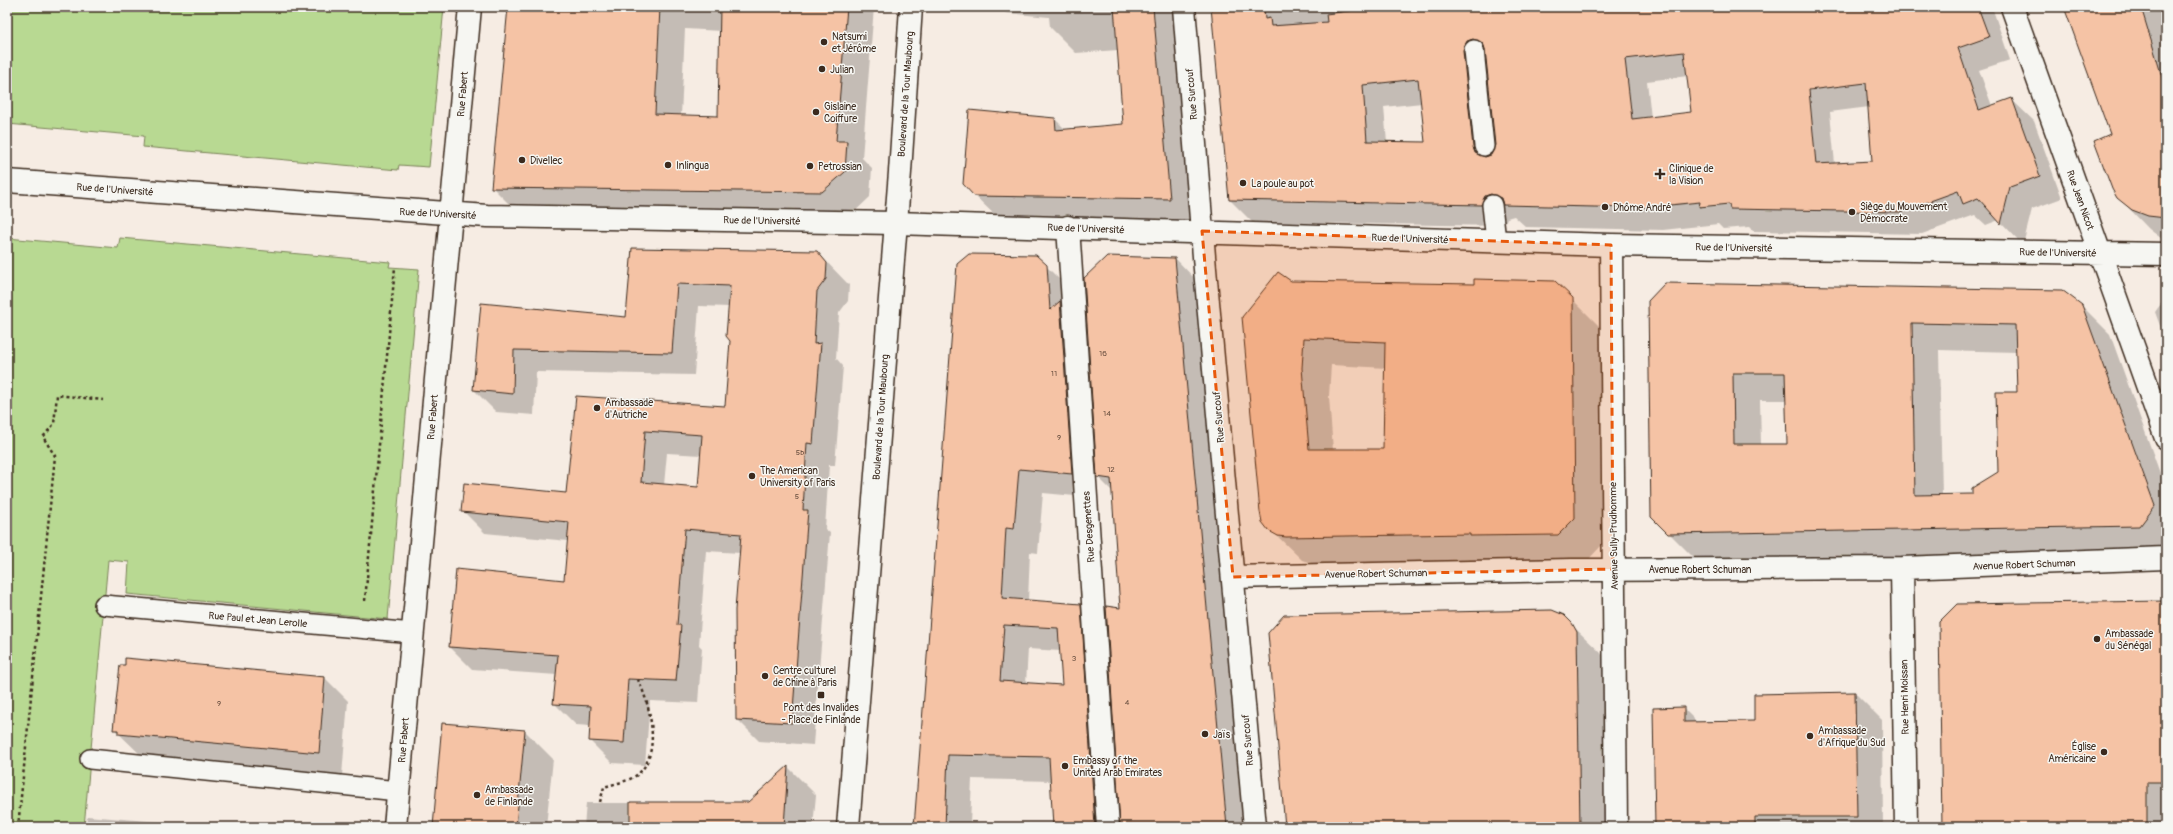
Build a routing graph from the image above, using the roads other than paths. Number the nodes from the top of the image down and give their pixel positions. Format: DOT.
graph roads {
  1 [pos="470,7"];
  2 [pos="911,7"];
  3 [pos="1184,7"];
  4 [pos="2012,7"];
  5 [pos="1474,50"];
  6 [pos="1484,146"];
  7 [pos="7,181"];
  8 [pos="1492,205"];
  9 [pos="451,214"];
  10 [pos="895,223"];
  11 [pos="1068,227"];
  12 [pos="1202,231"];
  13 [pos="1496,241"];
  14 [pos="1610,245"];
  15 [pos="2100,252"];
  16 [pos="2166,254"];
  17 [pos="2166,438"];
  18 [pos="2166,558"];
  19 [pos="1902,568"];
  20 [pos="1612,569"];
  21 [pos="1233,577"];
  22 [pos="104,605"];
  23 [pos="413,633"];
  24 [pos="90,759"];
  25 [pos="398,791"];
  26 [pos="395,827"];
  27 [pos="848,827"];
  28 [pos="1108,827"];
  29 [pos="1255,827"];
  30 [pos="1616,827"];
  31 [pos="1906,827"];
  1 -- 9 [label="street, Rue Fabert"];
  2 -- 10 [label="street, Boulevard de la Tour Maubourg"];
  3 -- 12 [label="street, Rue Surcouf"];
  4 -- 15 [label="street, Rue Jean Nicot"];
  5 -- 6 [label="lane"];
  7 -- 9 [label="street, Rue de l'Université"];
  8 -- 13 [label="lane"];
  9 -- 10 [label="street, Rue de l'Université"];
  9 -- 23 [label="street, Rue Fabert"];
  10 -- 11 [label="street, Rue de l'Université"];
  10 -- 27 [label="street, Boulevard de la Tour Maubourg"];
  11 -- 12 [label="street, Rue de l'Université"];
  11 -- 28 [label="street, Rue Desgenettes"];
  12 -- 13 [label="street, Rue de l'Université"];
  12 -- 21 [label="street, Rue Surcouf"];
  13 -- 14 [label="street, Rue de l'Université"];
  14 -- 15 [label="street, Rue de l'Université"];
  14 -- 20 [label="street, Avenue Sully-Prudhomme"];
  15 -- 16 [label="street, Rue de l'Université"];
  15 -- 17 [label="street, Rue Jean Nicot"];
  18 -- 19 [label="street, Avenue Robert Schuman"];
  19 -- 20 [label="street, Avenue Robert Schuman"];
  19 -- 31 [label="street, Rue Henri Moissan"];
  20 -- 21 [label="street, Avenue Robert Schuman"];
  20 -- 30 [label="street, Avenue Sully-Prudhomme"];
  21 -- 29 [label="street, Rue Surcouf"];
  22 -- 23 [label="lane, Rue Paul et Jean Lerolle"];
  23 -- 25 [label="street, Rue Fabert"];
  24 -- 25 [label="lane"];
  25 -- 26 [label="street, Rue Fabert"];
}
